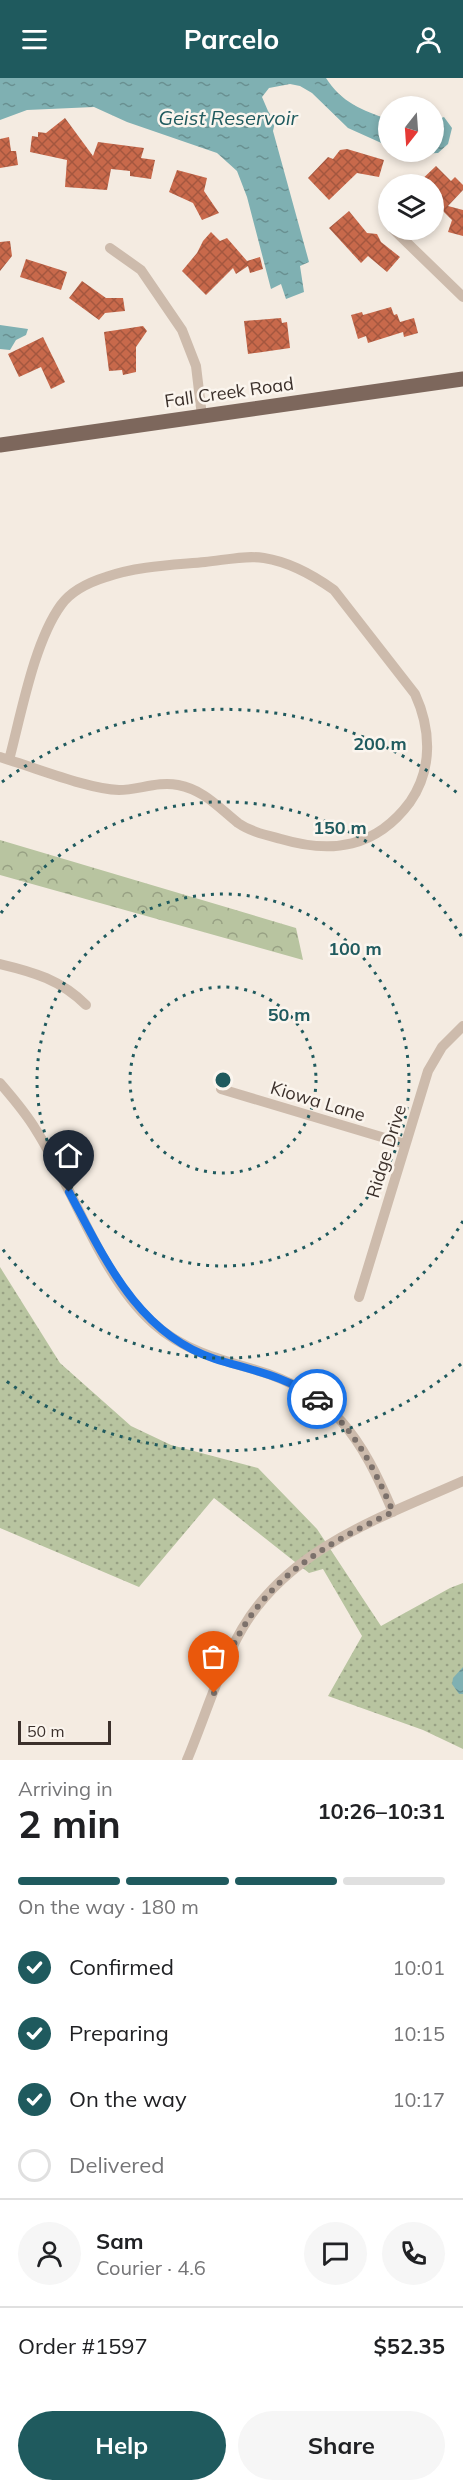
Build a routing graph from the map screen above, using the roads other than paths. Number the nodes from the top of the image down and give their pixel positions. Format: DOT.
graph roads {
  1 [pos="404,240"];
  2 [pos="110,249"];
  3 [pos="463,297"];
  4 [pos="463,379"];
  5 [pos="202,416"];
  6 [pos="0,445"];
  7 [pos="5,759"];
  8 [pos="0,964"];
  9 [pos="86,1005"];
  10 [pos="463,1026"];
  11 [pos="0,1083"];
  12 [pos="221,1089"];
  13 [pos="405,1144"];
  14 [pos="359,1297"];
  15 [pos="463,1481"];
  16 [pos="393,1512"];
  17 [pos="187,1760"];
  1 -- 3 [label="street"];
  2 -- 5 [label="street"];
  4 -- 5 [label="main road, Fall Creek Road"];
  5 -- 6 [label="main road, Fall Creek Road"];
  7 -- 7 [label="street"];
  8 -- 9 [label="street"];
  10 -- 13 [label="street, Ridge Drive"];
  11 -- 16 [label="street"];
  12 -- 13 [label="street, Kiowa Lane"];
  13 -- 14 [label="street, Ridge Drive"];
  15 -- 16 [label="street"];
  16 -- 17 [label="street"];
}
